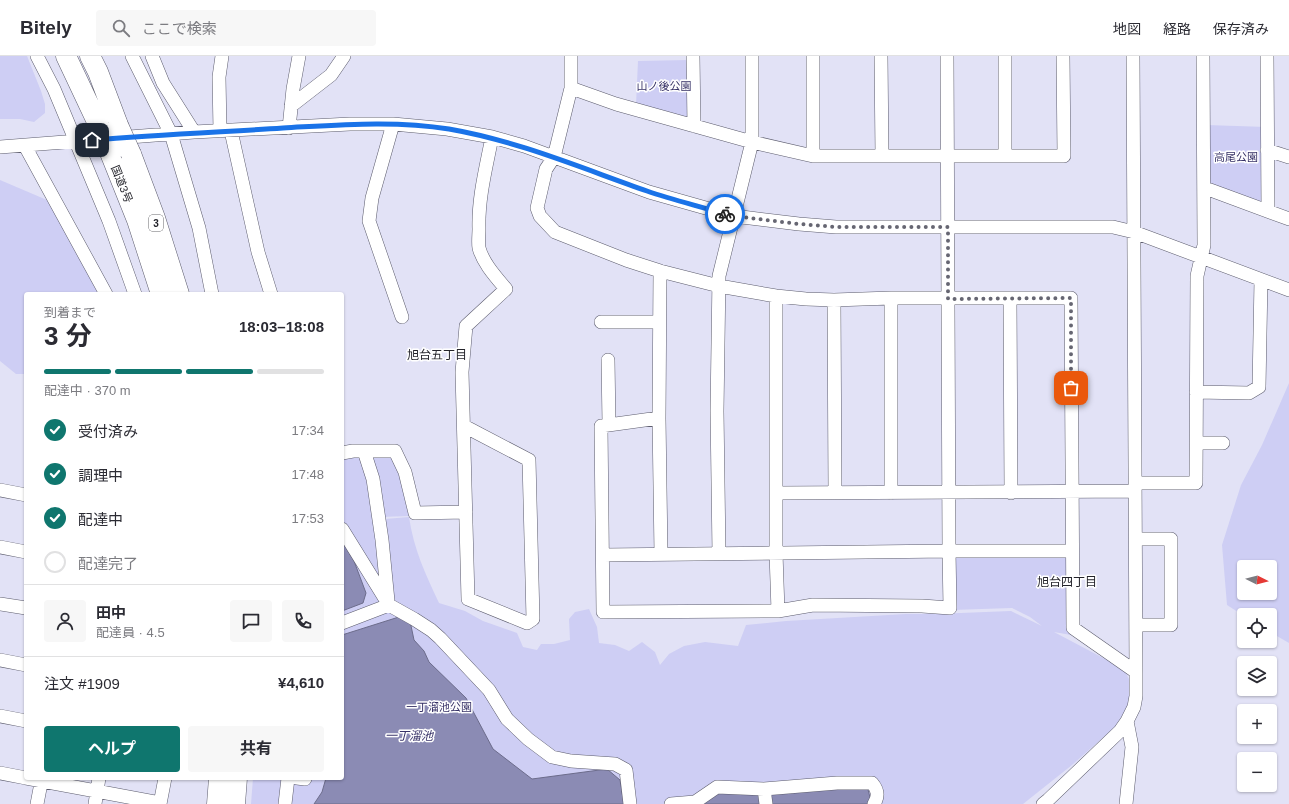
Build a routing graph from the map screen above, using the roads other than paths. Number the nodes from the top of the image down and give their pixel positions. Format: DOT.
graph roads {
  1 [pos="37,56"];
  2 [pos="66,56"];
  3 [pos="90,56"];
  4 [pos="132,56"];
  5 [pos="152,56"];
  6 [pos="222,56"];
  7 [pos="299,56"];
  8 [pos="344,56"];
  9 [pos="571,56"];
  10 [pos="693,56"];
  11 [pos="752,56"];
  12 [pos="813,56"];
  13 [pos="881,56"];
  14 [pos="947,56"];
  15 [pos="1005,56"];
  16 [pos="1063,56"];
  17 [pos="1133,56"];
  18 [pos="1203,56"];
  19 [pos="1267,56"];
  20 [pos="571,88"];
  21 [pos="291,106"];
  22 [pos="393,124"];
  23 [pos="108,125"];
  24 [pos="694,126"];
  25 [pos="288,128"];
  26 [pos="226,131"];
  27 [pos="194,132"];
  28 [pos="171,134"];
  29 [pos="492,138"];
  30 [pos="76,141"];
  31 [pos="752,142"];
  32 [pos="25,146"];
  33 [pos="0,147"];
  34 [pos="1267,150"];
  35 [pos="813,156"];
  36 [pos="882,156"];
  37 [pos="948,156"];
  38 [pos="1005,156"];
  39 [pos="554,157"];
  40 [pos="1289,157"];
  41 [pos="1204,188"];
  42 [pos="1268,211"];
  43 [pos="734,216"];
  44 [pos="1289,219"];
  45 [pos="948,227"];
  46 [pos="1134,232"];
  47 [pos="1200,258"];
  48 [pos="660,271"];
  49 [pos="1261,280"];
  50 [pos="719,286"];
  51 [pos="1289,290"];
  52 [pos="105,292"];
  53 [pos="134,292"];
  54 [pos="160,292"];
  55 [pos="178,292"];
  56 [pos="212,292"];
  57 [pos="270,292"];
  58 [pos="776,296"];
  59 [pos="891,298"];
  60 [pos="1010,298"];
  61 [pos="948,299"];
  62 [pos="834,300"];
  63 [pos="402,317"];
  64 [pos="601,322"];
  65 [pos="660,322"];
  66 [pos="608,360"];
  67 [pos="1196,392"];
  68 [pos="659,418"];
  69 [pos="609,424"];
  70 [pos="464,426"];
  71 [pos="1197,443"];
  72 [pos="1223,443"];
  73 [pos="364,451"];
  74 [pos="344,453"];
  75 [pos="1136,487"];
  76 [pos="0,490"];
  77 [pos="1072,492"];
  78 [pos="777,493"];
  79 [pos="835,493"];
  80 [pos="891,493"];
  81 [pos="949,493"];
  82 [pos="1011,493"];
  83 [pos="24,495"];
  84 [pos="466,512"];
  85 [pos="344,533"];
  86 [pos="1136,539"];
  87 [pos="0,547"];
  88 [pos="949,551"];
  89 [pos="1072,551"];
  90 [pos="24,552"];
  91 [pos="719,553"];
  92 [pos="776,553"];
  93 [pos="661,554"];
  94 [pos="603,555"];
  95 [pos="0,604"];
  96 [pos="389,605"];
  97 [pos="24,608"];
  98 [pos="778,611"];
  99 [pos="344,622"];
  100 [pos="1136,625"];
  101 [pos="0,660"];
  102 [pos="24,665"];
  103 [pos="1136,672"];
  104 [pos="0,716"];
  105 [pos="24,721"];
  106 [pos="1128,721"];
  107 [pos="0,773"];
  108 [pos="24,778"];
  109 [pos="42,780"];
  110 [pos="53,780"];
  111 [pos="165,780"];
  112 [pos="219,780"];
  113 [pos="237,780"];
  114 [pos="288,780"];
  115 [pos="98,784"];
  116 [pos="764,789"];
  117 [pos="160,803"];
  118 [pos="1047,803"];
  119 [pos="37,804"];
  120 [pos="95,804"];
  121 [pos="217,804"];
  122 [pos="235,804"];
  123 [pos="285,804"];
  124 [pos="630,804"];
  125 [pos="671,804"];
  126 [pos="766,804"];
  127 [pos="874,804"];
  128 [pos="1126,804"];
  1 -- 30 [label="street"];
  2 -- 23 [label="highway, 国道3号 / 3"];
  3 -- 23 [label="highway, 国道3号 / 3"];
  4 -- 28 [label="street"];
  5 -- 27 [label="street"];
  6 -- 26 [label="street"];
  7 -- 21 [label="street"];
  8 -- 21 [label="street"];
  9 -- 20 [label="street"];
  10 -- 24 [label="street"];
  11 -- 31 [label="street"];
  12 -- 35 [label="street"];
  13 -- 36 [label="street"];
  14 -- 37 [label="street"];
  15 -- 38 [label="street"];
  16 -- 38 [label="street"];
  17 -- 46 [label="street"];
  18 -- 41 [label="street"];
  19 -- 34 [label="street"];
  20 -- 24 [label="street"];
  20 -- 39 [label="street"];
  21 -- 25 [label="street"];
  22 -- 25 [label="street"];
  22 -- 29 [label="street"];
  22 -- 63 [label="street"];
  23 -- 54 [label="highway, 国道3号 / 3, bridge"];
  23 -- 55 [label="highway, 国道3号 / 3, bridge"];
  24 -- 31 [label="street"];
  25 -- 26 [label="street"];
  26 -- 27 [label="street"];
  26 -- 57 [label="street"];
  27 -- 28 [label="street"];
  28 -- 30 [label="street"];
  28 -- 56 [label="street"];
  29 -- 39 [label="street"];
  29 -- 70 [label="street"];
  30 -- 32 [label="street"];
  30 -- 53 [label="street"];
  31 -- 35 [label="street"];
  31 -- 43 [label="street"];
  32 -- 33 [label="street"];
  32 -- 52 [label="street"];
  34 -- 40 [label="street"];
  34 -- 42 [label="street"];
  35 -- 36 [label="street"];
  36 -- 37 [label="street"];
  37 -- 38 [label="street"];
  37 -- 45 [label="street"];
  39 -- 43 [label="street"];
  39 -- 48 [label="street"];
  41 -- 42 [label="street"];
  41 -- 47 [label="street"];
  42 -- 44 [label="street"];
  43 -- 45 [label="street"];
  43 -- 50 [label="street"];
  45 -- 46 [label="street"];
  45 -- 61 [label="street"];
  46 -- 47 [label="street"];
  46 -- 75 [label="street"];
  47 -- 49 [label="street"];
  47 -- 67 [label="street"];
  48 -- 50 [label="street"];
  48 -- 65 [label="street"];
  49 -- 51 [label="street"];
  49 -- 67 [label="street"];
  50 -- 58 [label="street"];
  50 -- 91 [label="street"];
  58 -- 62 [label="street"];
  58 -- 78 [label="street"];
  59 -- 61 [label="street"];
  59 -- 62 [label="street"];
  59 -- 80 [label="street"];
  60 -- 61 [label="street"];
  60 -- 77 [label="street"];
  60 -- 82 [label="street"];
  61 -- 81 [label="street"];
  62 -- 79 [label="street"];
  64 -- 65 [label="street"];
  65 -- 68 [label="street"];
  66 -- 69 [label="street"];
  67 -- 71 [label="street"];
  68 -- 69 [label="street"];
  68 -- 93 [label="street"];
  69 -- 94 [label="street"];
  70 -- 84 [label="street"];
  70 -- 84 [label="street"];
  71 -- 72 [label="street"];
  71 -- 75 [label="street"];
  73 -- 74 [label="street"];
  73 -- 84 [label="street"];
  73 -- 96 [label="street"];
  75 -- 77 [label="street"];
  75 -- 86 [label="street"];
  76 -- 83 [label="street"];
  77 -- 82 [label="street"];
  77 -- 89 [label="street"];
  78 -- 79 [label="street"];
  78 -- 92 [label="street"];
  79 -- 80 [label="street"];
  80 -- 81 [label="street"];
  81 -- 82 [label="street"];
  81 -- 88 [label="street"];
  85 -- 96 [label="street"];
  86 -- 100 [label="street"];
  86 -- 100 [label="street"];
  87 -- 90 [label="street"];
  88 -- 89 [label="street"];
  88 -- 92 [label="street"];
  88 -- 98 [label="street"];
  89 -- 103 [label="street"];
  91 -- 92 [label="street"];
  91 -- 93 [label="street"];
  92 -- 98 [label="street"];
  93 -- 94 [label="street"];
  94 -- 98 [label="street"];
  95 -- 97 [label="street"];
  96 -- 99 [label="street"];
  96 -- 124 [label="street"];
  100 -- 103 [label="street"];
  101 -- 102 [label="street"];
  103 -- 106 [label="street"];
  104 -- 105 [label="street"];
  106 -- 118 [label="street"];
  106 -- 128 [label="street"];
  107 -- 108 [label="street"];
  109 -- 119 [label="street"];
  110 -- 115 [label="street"];
  111 -- 117 [label="street"];
  112 -- 121 [label="highway"];
  113 -- 122 [label="highway"];
  114 -- 123 [label="street"];
  115 -- 117 [label="street"];
  115 -- 120 [label="street"];
  116 -- 125 [label="street"];
  116 -- 126 [label="street"];
  116 -- 127 [label="street"];
}
